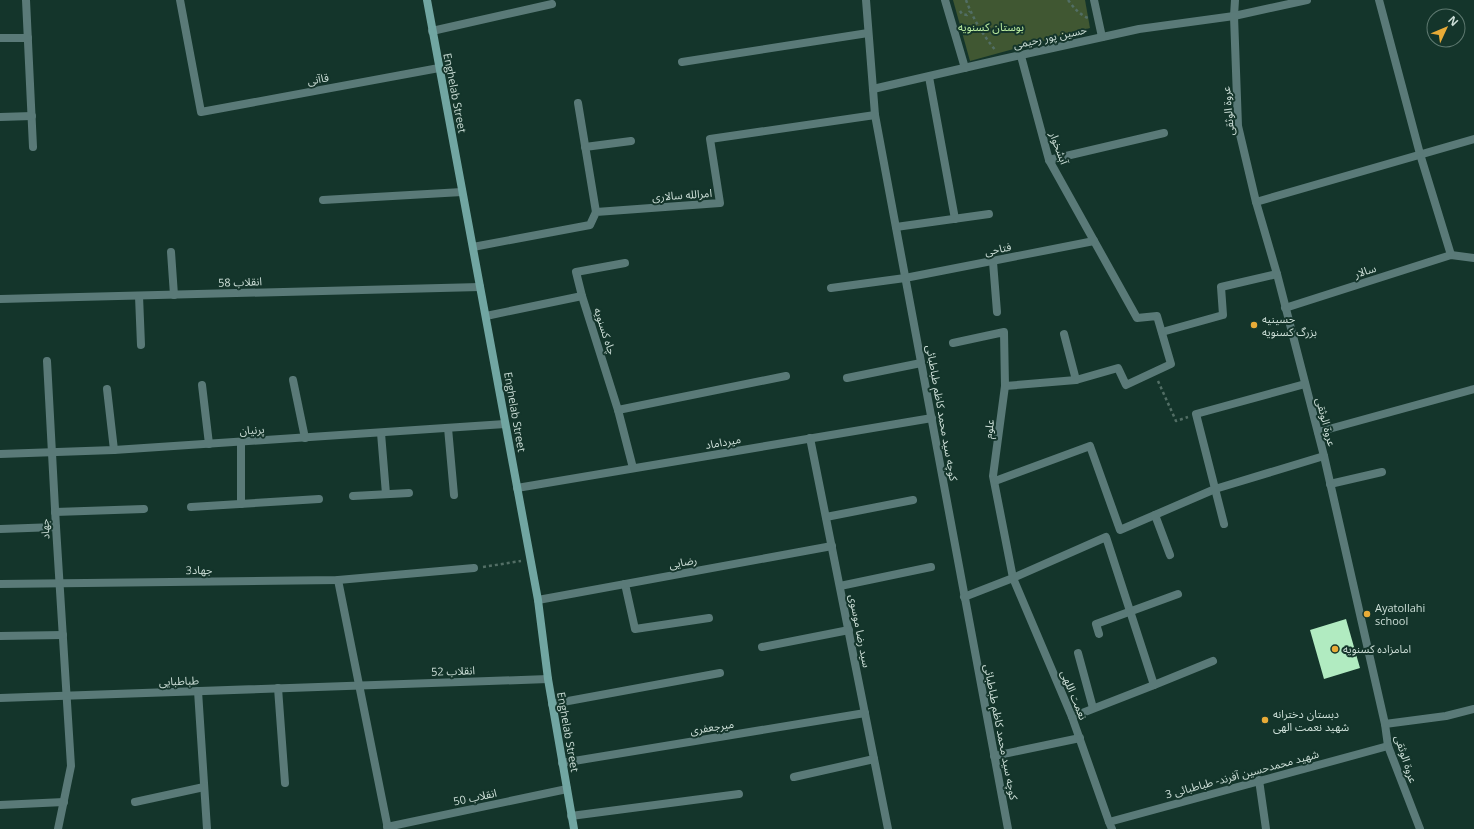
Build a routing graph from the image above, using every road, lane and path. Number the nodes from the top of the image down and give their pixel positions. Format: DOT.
graph roads {
  1 [pos="26,0"];
  2 [pos="180,0"];
  3 [pos="427,0"];
  4 [pos="866,0"];
  5 [pos="945,0"];
  6 [pos="966,0"];
  7 [pos="1068,0"];
  8 [pos="1094,0"];
  9 [pos="1235,0"];
  10 [pos="1307,0"];
  11 [pos="1379,0"];
  12 [pos="552,4"];
  13 [pos="958,8"];
  14 [pos="970,11"];
  15 [pos="1234,16"];
  16 [pos="1099,23"];
  17 [pos="432,31"];
  18 [pos="868,33"];
  19 [pos="1102,37"];
  20 [pos="0,38"];
  21 [pos="28,38"];
  22 [pos="1021,56"];
  23 [pos="1003,59"];
  24 [pos="682,62"];
  25 [pos="439,68"];
  26 [pos="965,68"];
  27 [pos="929,77"];
  28 [pos="873,90"];
  29 [pos="578,103"];
  30 [pos="875,115"];
  31 [pos="32,116"];
  32 [pos="0,117"];
  33 [pos="1164,133"];
  34 [pos="1474,139"];
  35 [pos="631,141"];
  36 [pos="33,147"];
  37 [pos="585,147"];
  38 [pos="1420,154"];
  39 [pos="1049,160"];
  40 [pos="462,192"];
  41 [pos="323,200"];
  42 [pos="1256,202"];
  43 [pos="596,212"];
  44 [pos="990,214"];
  45 [pos="955,219"];
  46 [pos="896,227"];
  47 [pos="1094,241"];
  48 [pos="473,246"];
  49 [pos="171,252"];
  50 [pos="1451,255"];
  51 [pos="1474,260"];
  52 [pos="994,262"];
  53 [pos="625,263"];
  54 [pos="1276,274"];
  55 [pos="905,278"];
  56 [pos="480,287"];
  57 [pos="831,288"];
  58 [pos="174,295"];
  59 [pos="139,296"];
  60 [pos="582,296"];
  61 [pos="0,299"];
  62 [pos="1285,308"];
  63 [pos="998,312"];
  64 [pos="486,316"];
  65 [pos="1162,332"];
  66 [pos="1064,334"];
  67 [pos="953,343"];
  68 [pos="141,345"];
  69 [pos="47,361"];
  70 [pos="921,363"];
  71 [pos="1154,372"];
  72 [pos="786,376"];
  73 [pos="846,378"];
  74 [pos="293,380"];
  75 [pos="1076,380"];
  76 [pos="1305,384"];
  77 [pos="202,385"];
  78 [pos="1005,386"];
  79 [pos="107,389"];
  80 [pos="1474,389"];
  81 [pos="618,410"];
  82 [pos="1196,414"];
  83 [pos="932,418"];
  84 [pos="505,424"];
  85 [pos="448,428"];
  86 [pos="1318,432"];
  87 [pos="380,433"];
  88 [pos="305,438"];
  89 [pos="810,438"];
  90 [pos="241,442"];
  91 [pos="209,444"];
  92 [pos="114,450"];
  93 [pos="53,453"];
  94 [pos="0,454"];
  95 [pos="1324,456"];
  96 [pos="634,468"];
  97 [pos="1382,472"];
  98 [pos="995,481"];
  99 [pos="1330,484"];
  100 [pos="517,488"];
  101 [pos="1215,489"];
  102 [pos="409,492"];
  103 [pos="386,494"];
  104 [pos="454,495"];
  105 [pos="352,496"];
  106 [pos="319,500"];
  107 [pos="913,500"];
  108 [pos="241,504"];
  109 [pos="191,507"];
  110 [pos="144,509"];
  111 [pos="55,512"];
  112 [pos="1155,515"];
  113 [pos="826,517"];
  114 [pos="1224,524"];
  115 [pos="56,527"];
  116 [pos="0,528"];
  117 [pos="1120,530"];
  118 [pos="1106,537"];
  119 [pos="832,546"];
  120 [pos="1170,555"];
  121 [pos="530,559"];
  122 [pos="931,567"];
  123 [pos="474,568"];
  124 [pos="1014,578"];
  125 [pos="338,580"];
  126 [pos="60,583"];
  127 [pos="0,584"];
  128 [pos="625,584"];
  129 [pos="840,586"];
  130 [pos="1178,594"];
  131 [pos="964,597"];
  132 [pos="538,600"];
  133 [pos="1130,610"];
  134 [pos="709,618"];
  135 [pos="848,630"];
  136 [pos="1099,634"];
  137 [pos="0,636"];
  138 [pos="63,636"];
  139 [pos="762,647"];
  140 [pos="1078,653"];
  141 [pos="1213,661"];
  142 [pos="720,673"];
  143 [pos="548,679"];
  144 [pos="1154,684"];
  145 [pos="359,685"];
  146 [pos="278,688"];
  147 [pos="198,691"];
  148 [pos="66,696"];
  149 [pos="0,698"];
  150 [pos="552,704"];
  151 [pos="1093,708"];
  152 [pos="1474,709"];
  153 [pos="865,714"];
  154 [pos="1072,717"];
  155 [pos="1385,724"];
  156 [pos="1080,738"];
  157 [pos="1388,746"];
  158 [pos="994,756"];
  159 [pos="874,760"];
  160 [pos="562,762"];
  161 [pos="794,777"];
  162 [pos="1259,780"];
  163 [pos="284,783"];
  164 [pos="204,787"];
  165 [pos="567,789"];
  166 [pos="739,794"];
  167 [pos="64,802"];
  168 [pos="135,802"];
  169 [pos="0,805"];
  170 [pos="571,816"];
  171 [pos="1110,826"];
  172 [pos="387,828"];
  173 [pos="58,829"];
  174 [pos="207,829"];
  175 [pos="574,829"];
  176 [pos="888,829"];
  177 [pos="1008,829"];
  178 [pos="1266,829"];
  179 [pos="1420,829"];
  1 -- 21 [label="street"];
  2 -- 25 [label="street, قاآنی"];
  3 -- 17 [label="main road, Enghelab Street"];
  4 -- 18 [label="street, کوچه سید محمد کاظم طباطبائی"];
  5 -- 26 [label="street"];
  6 -- 14 [label="path"];
  7 -- 16 [label="path"];
  8 -- 16 [label="street"];
  9 -- 15 [label="street, عروة الوثقی"];
  10 -- 15 [label="street, حسین پور رحیمی"];
  11 -- 38 [label="street"];
  12 -- 17 [label="street"];
  13 -- 14 [label="path"];
  14 -- 23 [label="path"];
  15 -- 19 [label="street, حسین پور رحیمی"];
  15 -- 42 [label="street, عروة الوثقی"];
  16 -- 19 [label="street"];
  17 -- 25 [label="main road, Enghelab Street"];
  18 -- 24 [label="street"];
  18 -- 28 [label="street, کوچه سید محمد کاظم طباطبائی"];
  19 -- 22 [label="street, حسین پور رحیمی"];
  20 -- 21 [label="street"];
  21 -- 31 [label="street"];
  22 -- 23 [label="street, حسین پور رحیمی"];
  22 -- 39 [label="street, آبشخوار"];
  23 -- 26 [label="street, حسین پور رحیمی"];
  25 -- 40 [label="main road, Enghelab Street"];
  26 -- 27 [label="street, حسین پور رحیمی"];
  27 -- 28 [label="street, حسین پور رحیمی"];
  27 -- 45 [label="street"];
  28 -- 30 [label="street, کوچه سید محمد کاظم طباطبائی"];
  29 -- 37 [label="street"];
  30 -- 43 [label="street, امرالله سالاری"];
  30 -- 46 [label="street, کوچه سید محمد کاظم طباطبائی"];
  31 -- 32 [label="street"];
  31 -- 36 [label="street"];
  33 -- 39 [label="street"];
  34 -- 38 [label="street"];
  35 -- 37 [label="street"];
  37 -- 43 [label="street"];
  38 -- 42 [label="street"];
  38 -- 50 [label="street"];
  39 -- 47 [label="street, آبشخوار"];
  40 -- 41 [label="street"];
  40 -- 48 [label="main road, Enghelab Street"];
  42 -- 54 [label="street, عروة الوثقی"];
  43 -- 48 [label="street"];
  44 -- 45 [label="street"];
  45 -- 46 [label="street"];
  46 -- 55 [label="street, کوچه سید محمد کاظم طباطبائی"];
  47 -- 52 [label="street, فتاحی"];
  47 -- 65 [label="street, آبشخوار"];
  48 -- 56 [label="main road, Enghelab Street"];
  49 -- 58 [label="street"];
  50 -- 51 [label="street"];
  50 -- 62 [label="street, سالار"];
  52 -- 55 [label="street, فتاحی"];
  52 -- 63 [label="street"];
  53 -- 60 [label="street"];
  54 -- 62 [label="street, عروة الوثقی"];
  54 -- 65 [label="street"];
  55 -- 57 [label="street, فتاحی"];
  55 -- 70 [label="street, کوچه سید محمد کاظم طباطبائی"];
  56 -- 58 [label="street, انقلاب 58"];
  56 -- 64 [label="main road, Enghelab Street"];
  58 -- 59 [label="street, انقلاب 58"];
  59 -- 61 [label="street, انقلاب 58"];
  59 -- 68 [label="street"];
  60 -- 64 [label="street, چاه کسنویه"];
  60 -- 81 [label="street, چاه کسنویه"];
  62 -- 76 [label="street, عروة الوثقی"];
  64 -- 84 [label="main road, Enghelab Street"];
  65 -- 71 [label="street"];
  66 -- 75 [label="street"];
  67 -- 78 [label="street, علوم"];
  69 -- 93 [label="street, جهاد"];
  70 -- 73 [label="street"];
  70 -- 83 [label="street, کوچه سید محمد کاظم طباطبائی"];
  71 -- 75 [label="street"];
  71 -- 82 [label="path"];
  72 -- 81 [label="street"];
  74 -- 88 [label="street"];
  75 -- 78 [label="street"];
  76 -- 82 [label="street"];
  76 -- 86 [label="street, عروة الوثقی"];
  77 -- 91 [label="street"];
  78 -- 98 [label="street, علوم"];
  79 -- 92 [label="street"];
  80 -- 86 [label="street"];
  81 -- 96 [label="street, چاه کسنویه"];
  82 -- 101 [label="street"];
  83 -- 89 [label="street, میرداماد"];
  83 -- 131 [label="street, کوچه سید محمد کاظم طباطبائی"];
  84 -- 85 [label="street, پرنیان"];
  84 -- 100 [label="main road, Enghelab Street"];
  85 -- 87 [label="street, پرنیان"];
  85 -- 104 [label="street"];
  86 -- 95 [label="street, عروة الوثقی"];
  87 -- 88 [label="street, پرنیان"];
  87 -- 103 [label="street"];
  88 -- 90 [label="street, پرنیان"];
  89 -- 96 [label="street, میرداماد"];
  89 -- 113 [label="street, سید رضا موسوی"];
  90 -- 91 [label="street, پرنیان"];
  90 -- 108 [label="street"];
  91 -- 92 [label="street, پرنیان"];
  92 -- 93 [label="street, پرنیان"];
  93 -- 94 [label="street, پرنیان"];
  93 -- 111 [label="street, جهاد"];
  95 -- 99 [label="street, عروة الوثقی"];
  95 -- 101 [label="street"];
  96 -- 100 [label="street, میرداماد"];
  97 -- 99 [label="street"];
  98 -- 117 [label="street"];
  98 -- 124 [label="street, علوم"];
  99 -- 155 [label="street, عروة الوثقی"];
  100 -- 121 [label="main road, Enghelab Street"];
  101 -- 112 [label="street"];
  101 -- 114 [label="street"];
  102 -- 103 [label="street"];
  103 -- 105 [label="street"];
  106 -- 108 [label="street"];
  107 -- 113 [label="street"];
  108 -- 109 [label="street"];
  110 -- 111 [label="street"];
  111 -- 115 [label="street, جهاد"];
  112 -- 117 [label="street"];
  112 -- 120 [label="street"];
  113 -- 119 [label="street, سید رضا موسوی"];
  115 -- 116 [label="street"];
  115 -- 126 [label="street, جهاد"];
  117 -- 118 [label="street"];
  118 -- 124 [label="street"];
  118 -- 133 [label="street"];
  119 -- 128 [label="street, رضایی"];
  119 -- 129 [label="street, سید رضا موسوی"];
  121 -- 123 [label="path"];
  121 -- 132 [label="main road, Enghelab Street"];
  122 -- 129 [label="street"];
  123 -- 125 [label="street, جهاد3"];
  124 -- 131 [label="street"];
  124 -- 154 [label="street, نعمت اللهی"];
  125 -- 126 [label="street, جهاد3"];
  125 -- 145 [label="street"];
  126 -- 127 [label="street, جهاد3"];
  126 -- 138 [label="street, جهاد"];
  128 -- 132 [label="street, رضایی"];
  128 -- 134 [label="street"];
  129 -- 135 [label="street, سید رضا موسوی"];
  130 -- 133 [label="street"];
  131 -- 158 [label="street, کوچه سید محمد کاظم طباطبائی"];
  132 -- 143 [label="main road, Enghelab Street"];
  133 -- 136 [label="street"];
  133 -- 144 [label="street"];
  135 -- 139 [label="street"];
  135 -- 153 [label="street, سید رضا موسوی"];
  137 -- 138 [label="street"];
  138 -- 148 [label="street, جهاد"];
  140 -- 151 [label="street"];
  141 -- 144 [label="street"];
  142 -- 150 [label="street"];
  143 -- 145 [label="street, انقلاب 52"];
  143 -- 150 [label="main road, Enghelab Street"];
  144 -- 151 [label="street"];
  145 -- 146 [label="street, طباطبایی"];
  145 -- 172 [label="street"];
  146 -- 147 [label="street, طباطبایی"];
  146 -- 163 [label="street"];
  147 -- 148 [label="street, طباطبایی"];
  147 -- 164 [label="street"];
  148 -- 149 [label="street, طباطبایی"];
  148 -- 167 [label="street, جهاد"];
  150 -- 160 [label="main road, Enghelab Street"];
  151 -- 154 [label="street"];
  152 -- 155 [label="street"];
  153 -- 159 [label="street, سید رضا موسوی"];
  153 -- 160 [label="street, میرجعفری"];
  154 -- 156 [label="street, نعمت اللهی"];
  155 -- 157 [label="street, عروة الوثقی"];
  156 -- 158 [label="street"];
  156 -- 171 [label="street, نعمت اللهی"];
  157 -- 162 [label="street, شهید محمدحسین آفرند- طباطبائی 3"];
  157 -- 179 [label="street, عروة الوثقی"];
  158 -- 177 [label="street, کوچه سید محمد کاظم طباطبائی"];
  159 -- 161 [label="street"];
  159 -- 176 [label="street, سید رضا موسوی"];
  160 -- 165 [label="main road, Enghelab Street"];
  162 -- 171 [label="street, شهید محمدحسین آفرند- طباطبائی 3"];
  162 -- 178 [label="street"];
  164 -- 168 [label="street"];
  164 -- 174 [label="street"];
  165 -- 170 [label="main road, Enghelab Street"];
  165 -- 172 [label="street, انقلاب 50"];
  166 -- 170 [label="street"];
  167 -- 169 [label="street"];
  167 -- 173 [label="street, جهاد"];
  170 -- 175 [label="main road, Enghelab Street"];
}
